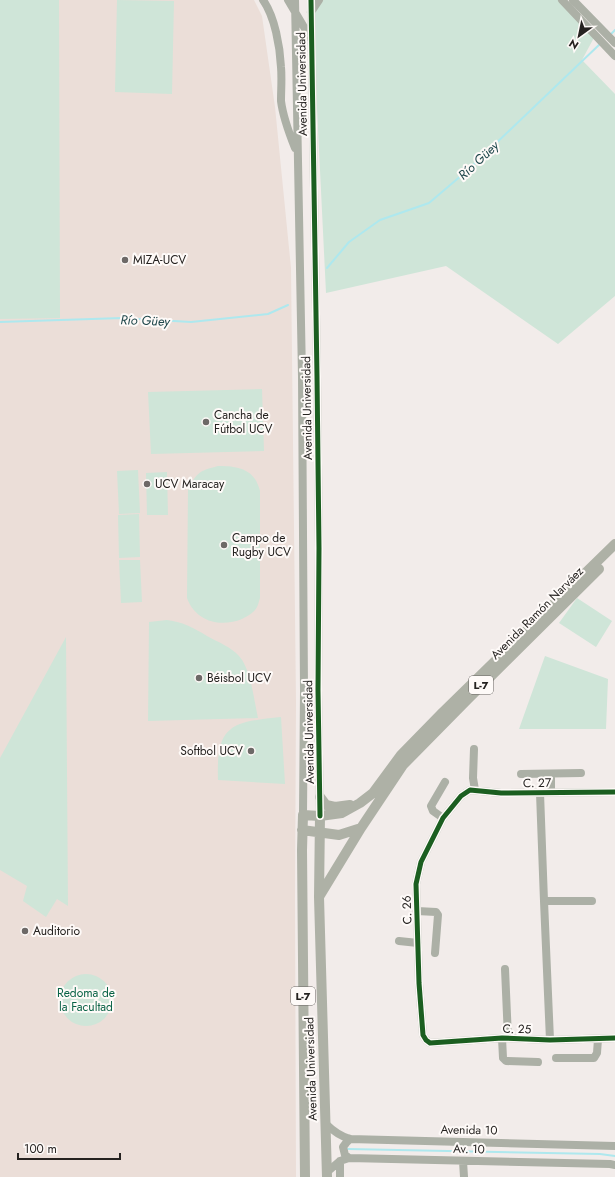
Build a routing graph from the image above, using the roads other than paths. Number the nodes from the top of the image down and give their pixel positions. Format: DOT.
graph roads {
  1 [pos="263,0"];
  2 [pos="288,0"];
  3 [pos="295,0"];
  4 [pos="311,0"];
  5 [pos="319,0"];
  6 [pos="562,0"];
  7 [pos="573,0"];
  8 [pos="296,12"];
  9 [pos="311,12"];
  10 [pos="597,31"];
  11 [pos="311,40"];
  12 [pos="615,43"];
  13 [pos="612,53"];
  14 [pos="297,155"];
  15 [pos="302,376"];
  16 [pos="317,376"];
  17 [pos="615,544"];
  18 [pos="615,554"];
  19 [pos="474,749"];
  20 [pos="581,773"];
  21 [pos="521,774"];
  22 [pos="551,774"];
  23 [pos="445,782"];
  24 [pos="475,790"];
  25 [pos="551,792"];
  26 [pos="615,792"];
  27 [pos="540,793"];
  28 [pos="461,796"];
  29 [pos="320,797"];
  30 [pos="360,803"];
  31 [pos="303,815"];
  32 [pos="320,816"];
  33 [pos="443,818"];
  34 [pos="361,828"];
  35 [pos="302,830"];
  36 [pos="320,833"];
  37 [pos="319,898"];
  38 [pos="544,901"];
  39 [pos="592,902"];
  40 [pos="417,911"];
  41 [pos="399,941"];
  42 [pos="418,943"];
  43 [pos="435,953"];
  44 [pos="505,970"];
  45 [pos="423,1035"];
  46 [pos="505,1038"];
  47 [pos="615,1038"];
  48 [pos="598,1039"];
  49 [pos="550,1040"];
  50 [pos="556,1058"];
  51 [pos="538,1062"];
  52 [pos="326,1124"];
  53 [pos="350,1139"];
  54 [pos="615,1146"];
  55 [pos="349,1158"];
  56 [pos="340,1161"];
  57 [pos="463,1161"];
  58 [pos="615,1165"];
  59 [pos="327,1174"];
  60 [pos="305,1177"];
  61 [pos="340,1177"];
  62 [pos="464,1177"];
  1 -- 14 [label="street"];
  2 -- 8 [label="street"];
  3 -- 8 [label="street, Avenida Universidad"];
  4 -- 9 [label="street, Avenida Universidad"];
  5 -- 9 [label="street"];
  6 -- 10 [label="street"];
  7 -- 10 [label="street"];
  8 -- 11 [label="street"];
  8 -- 14 [label="street, Avenida Universidad"];
  9 -- 11 [label="street, Avenida Universidad"];
  10 -- 12 [label="street"];
  10 -- 13 [label="street"];
  11 -- 16 [label="street, Avenida Universidad"];
  14 -- 15 [label="street, Avenida Universidad"];
  15 -- 16 [label="street"];
  15 -- 31 [label="street, Avenida Universidad"];
  16 -- 29 [label="street, Avenida Universidad"];
  17 -- 30 [label="main road, Avenida Ramón Narváez / L-7"];
  18 -- 34 [label="main road, Avenida Ramón Narváez / L-7"];
  19 -- 24 [label="street"];
  20 -- 22 [label="street"];
  21 -- 22 [label="street"];
  22 -- 25 [label="street"];
  23 -- 33 [label="street"];
  24 -- 27 [label="street, C. 27"];
  24 -- 28 [label="street, C. 27"];
  25 -- 26 [label="street, C. 27"];
  25 -- 27 [label="street, C. 27"];
  27 -- 38 [label="street"];
  28 -- 33 [label="street, C. 26"];
  29 -- 30 [label="main road"];
  29 -- 32 [label="street, Avenida Universidad"];
  30 -- 32 [label="main road, Avenida Ramón Narváez / L-7"];
  31 -- 32 [label="main road, Avenida Ramón Narváez / L-7"];
  31 -- 35 [label="main road, Avenida Universidad / L-7"];
  32 -- 36 [label="main road, Avenida Universidad / L-7"];
  33 -- 40 [label="street, C. 26"];
  34 -- 36 [label="main road"];
  34 -- 37 [label="main road, Avenida Ramón Narváez"];
  35 -- 36 [label="main road"];
  35 -- 60 [label="main road, Avenida Universidad / L-7"];
  36 -- 37 [label="main road, Avenida Universidad / L-7"];
  37 -- 52 [label="main road, Avenida Universidad / L-7"];
  38 -- 39 [label="street"];
  38 -- 49 [label="street"];
  40 -- 42 [label="street, C. 26"];
  40 -- 43 [label="street"];
  41 -- 42 [label="street"];
  42 -- 45 [label="street, C. 26"];
  44 -- 46 [label="street"];
  45 -- 46 [label="street, C. 25"];
  46 -- 49 [label="street, C. 25"];
  46 -- 51 [label="street"];
  47 -- 48 [label="street, C. 25"];
  48 -- 49 [label="street, C. 25"];
  48 -- 50 [label="street"];
  52 -- 53 [label="street, Avenida 10"];
  52 -- 59 [label="main road, Avenida Universidad / L-7"];
  53 -- 54 [label="street, Avenida 10"];
  53 -- 55 [label="street"];
  55 -- 56 [label="street, Av. 10"];
  55 -- 57 [label="street, Av. 10"];
  56 -- 59 [label="street, Av. 10"];
  56 -- 61 [label="street"];
  57 -- 58 [label="street, Av. 10"];
  57 -- 62 [label="street"];
}
